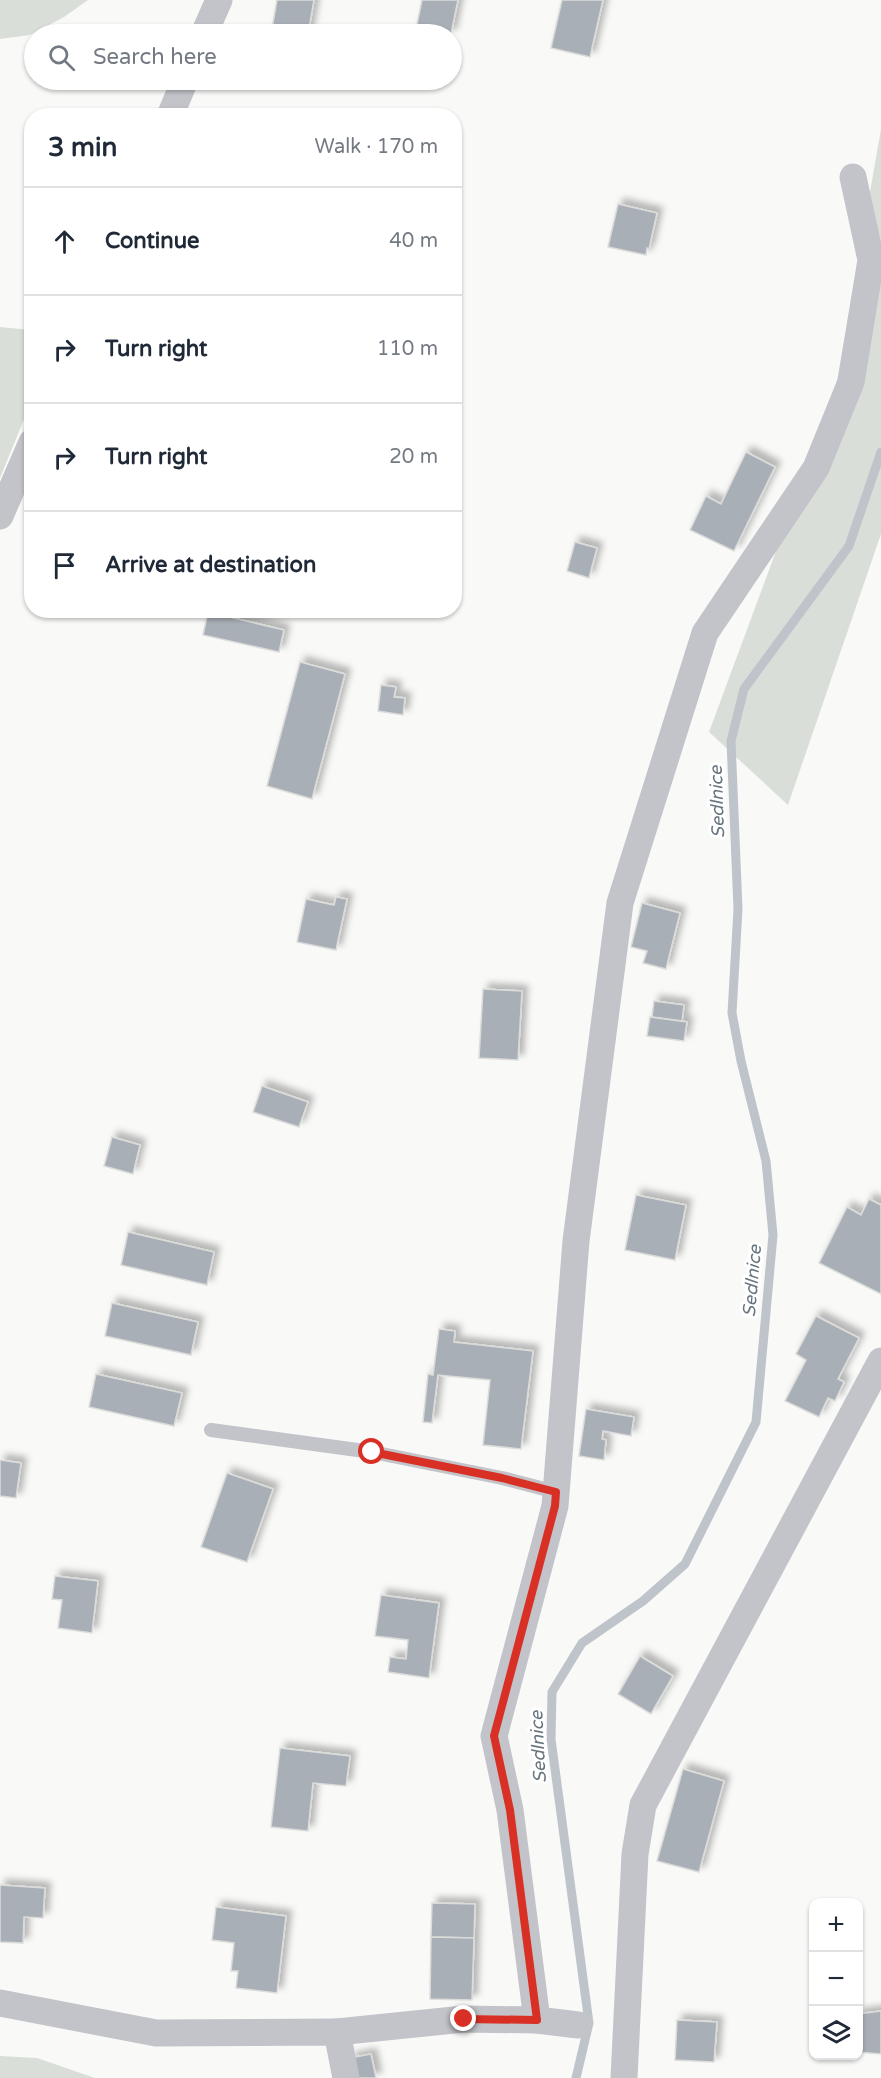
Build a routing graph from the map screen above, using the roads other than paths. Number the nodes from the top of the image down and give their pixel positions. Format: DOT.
graph roads {
  1 [pos="219,0"];
  2 [pos="208,24"];
  3 [pos="181,90"];
  4 [pos="173,108"];
  5 [pos="853,177"];
  6 [pos="24,460"];
  7 [pos="0,516"];
  8 [pos="881,1360"];
  9 [pos="211,1430"];
  10 [pos="556,1492"];
  11 [pos="0,2003"];
  12 [pos="537,2020"];
  13 [pos="578,2025"];
  14 [pos="337,2032"];
  15 [pos="346,2078"];
  16 [pos="624,2078"];
  1 -- 2 [label="street"];
  3 -- 4 [label="street"];
  5 -- 10 [label="street"];
  6 -- 7 [label="street"];
  8 -- 16 [label="street"];
  9 -- 10 [label="lane"];
  10 -- 12 [label="street"];
  11 -- 14 [label="street"];
  12 -- 13 [label="street"];
  12 -- 14 [label="street"];
  14 -- 15 [label="street"];
}
